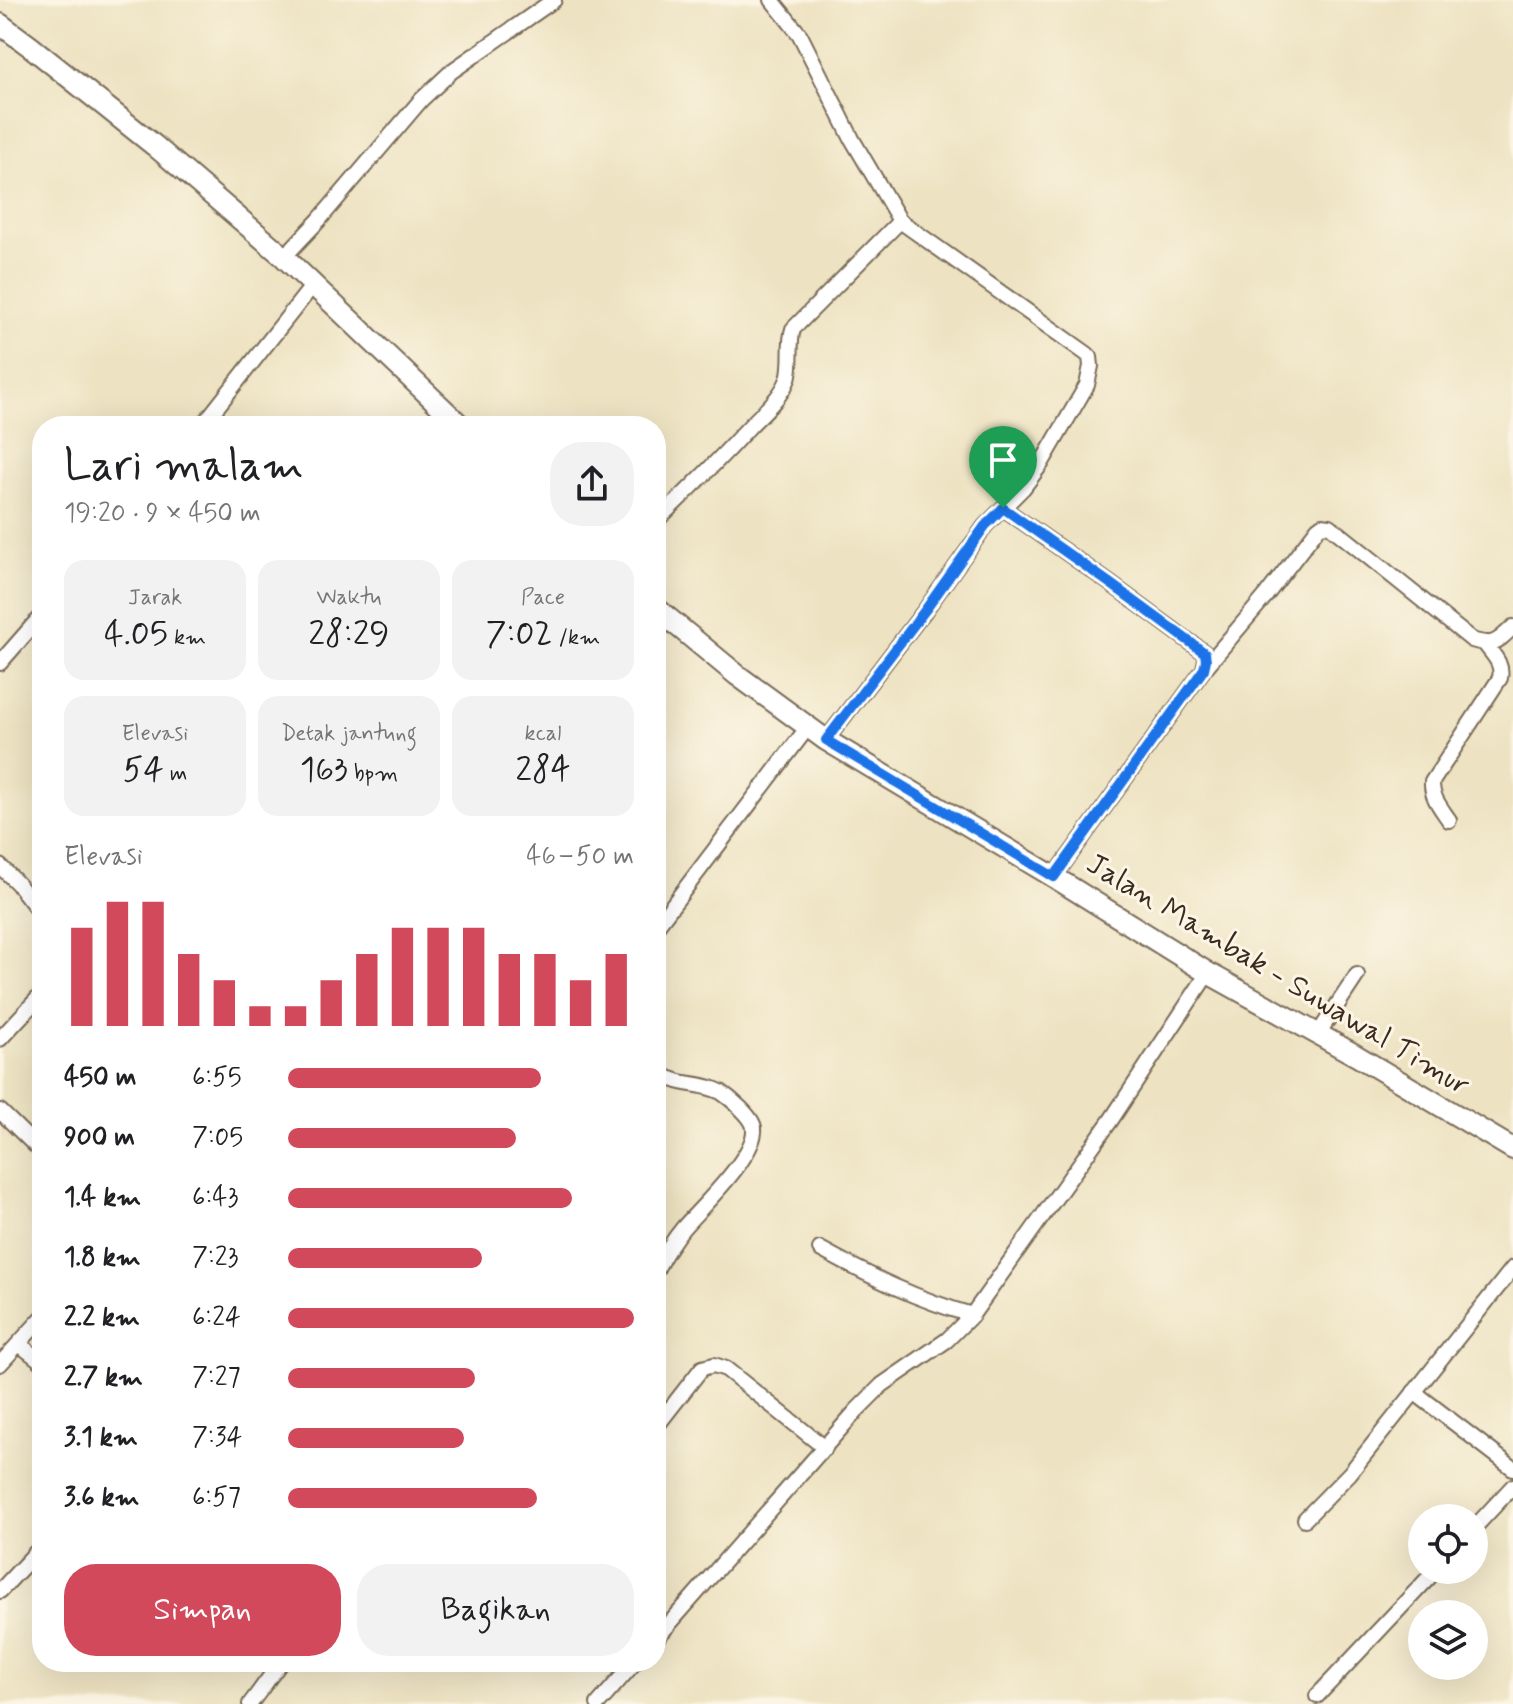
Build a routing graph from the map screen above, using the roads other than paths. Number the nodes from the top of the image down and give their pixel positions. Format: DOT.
graph roads {
  1 [pos="554,0"];
  2 [pos="772,0"];
  3 [pos="0,24"];
  4 [pos="900,221"];
  5 [pos="284,257"];
  6 [pos="313,285"];
  7 [pos="210,416"];
  8 [pos="451,416"];
  9 [pos="1003,508"];
  10 [pos="666,512"];
  11 [pos="666,616"];
  12 [pos="32,626"];
  13 [pos="1513,627"];
  14 [pos="1485,644"];
  15 [pos="0,663"];
  16 [pos="1204,669"];
  17 [pos="808,727"];
  18 [pos="826,740"];
  19 [pos="1449,820"];
  20 [pos="0,866"];
  21 [pos="1054,877"];
  22 [pos="32,902"];
  23 [pos="666,914"];
  24 [pos="1208,973"];
  25 [pos="1357,975"];
  26 [pos="32,1005"];
  27 [pos="1318,1034"];
  28 [pos="0,1039"];
  29 [pos="666,1076"];
  30 [pos="0,1111"];
  31 [pos="32,1142"];
  32 [pos="1513,1149"];
  33 [pos="820,1249"];
  34 [pos="666,1251"];
  35 [pos="1513,1268"];
  36 [pos="972,1315"];
  37 [pos="32,1329"];
  38 [pos="19,1344"];
  39 [pos="32,1354"];
  40 [pos="0,1364"];
  41 [pos="1414,1392"];
  42 [pos="666,1414"];
  43 [pos="825,1448"];
  44 [pos="1513,1468"];
  45 [pos="1513,1486"];
  46 [pos="1488,1513"];
  47 [pos="1305,1519"];
  48 [pos="32,1557"];
  49 [pos="1423,1584"];
  50 [pos="0,1591"];
  51 [pos="666,1628"];
  52 [pos="274,1672"];
  53 [pos="626,1672"];
  54 [pos="1317,1696"];
  55 [pos="250,1704"];
  56 [pos="598,1704"];
  1 -- 5 [label="street"];
  2 -- 4 [label="street"];
  3 -- 5 [label="street"];
  4 -- 9 [label="street"];
  4 -- 10 [label="street"];
  5 -- 6 [label="street"];
  6 -- 7 [label="street"];
  6 -- 8 [label="street"];
  9 -- 16 [label="street"];
  9 -- 18 [label="street"];
  11 -- 17 [label="street, Jalan Mambak - Suwawal Timur"];
  12 -- 15 [label="street"];
  13 -- 14 [label="street"];
  14 -- 16 [label="street"];
  14 -- 19 [label="street"];
  16 -- 21 [label="street"];
  17 -- 18 [label="street, Jalan Mambak - Suwawal Timur"];
  17 -- 23 [label="street"];
  18 -- 21 [label="street, Jalan Mambak - Suwawal Timur"];
  20 -- 22 [label="street"];
  21 -- 24 [label="street, Jalan Mambak - Suwawal Timur"];
  24 -- 27 [label="street, Jalan Mambak - Suwawal Timur"];
  24 -- 36 [label="street"];
  25 -- 27 [label="street"];
  26 -- 28 [label="street"];
  27 -- 32 [label="street, Jalan Mambak - Suwawal Timur"];
  29 -- 34 [label="street"];
  30 -- 31 [label="street"];
  33 -- 36 [label="street"];
  35 -- 41 [label="street"];
  36 -- 43 [label="street"];
  37 -- 38 [label="street"];
  38 -- 39 [label="street"];
  38 -- 40 [label="street"];
  41 -- 44 [label="street"];
  41 -- 47 [label="street"];
  42 -- 43 [label="street"];
  43 -- 51 [label="street"];
  45 -- 46 [label="street"];
  48 -- 50 [label="street"];
  49 -- 54 [label="street"];
  52 -- 55 [label="street"];
  53 -- 56 [label="street"];
}
